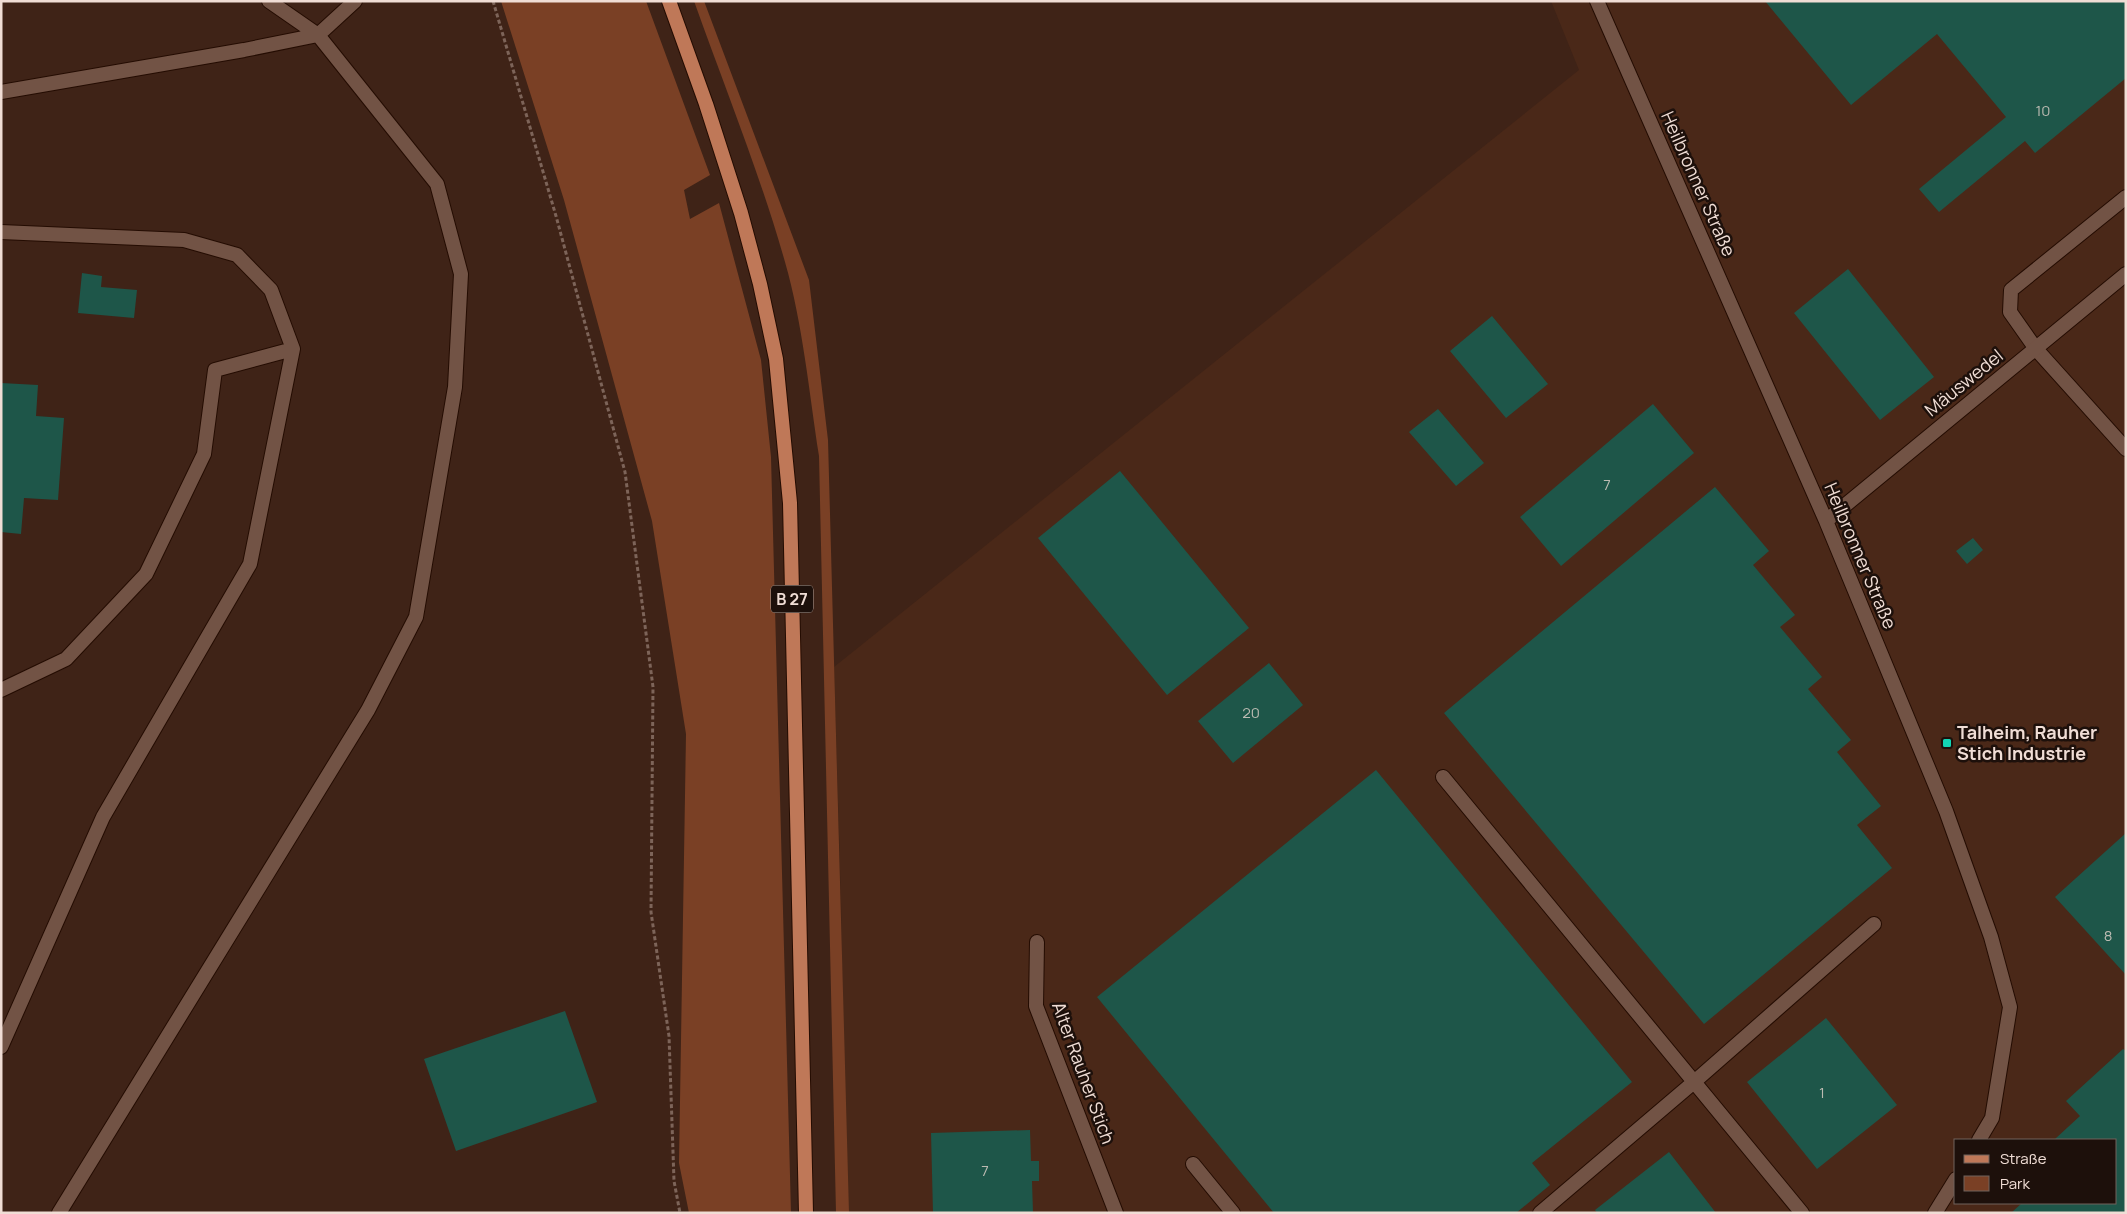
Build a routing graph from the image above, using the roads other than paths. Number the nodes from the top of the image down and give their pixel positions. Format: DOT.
graph roads {
  1 [pos="269,1"];
  2 [pos="355,1"];
  3 [pos="669,1"];
  4 [pos="1597,1"];
  5 [pos="318,35"];
  6 [pos="1,92"];
  7 [pos="2126,197"];
  8 [pos="1,232"];
  9 [pos="2126,274"];
  10 [pos="293,349"];
  11 [pos="2036,349"];
  12 [pos="2126,449"];
  13 [pos="1826,521"];
  14 [pos="1,690"];
  15 [pos="1443,777"];
  16 [pos="1874,924"];
  17 [pos="1037,942"];
  18 [pos="1,1047"];
  19 [pos="1694,1082"];
  20 [pos="1980,1139"];
  21 [pos="1193,1164"];
  22 [pos="1954,1182"];
  23 [pos="59,1213"];
  24 [pos="806,1213"];
  25 [pos="1116,1213"];
  26 [pos="1233,1213"];
  27 [pos="1540,1213"];
  28 [pos="1802,1213"];
  29 [pos="1935,1213"];
  1 -- 5 [label="street"];
  2 -- 5 [label="street"];
  3 -- 24 [label="main road, B 27"];
  4 -- 13 [label="street, Heilbronner Straße"];
  5 -- 6 [label="street"];
  5 -- 23 [label="street"];
  7 -- 11 [label="street"];
  8 -- 10 [label="street"];
  9 -- 11 [label="street, Mäuswedel"];
  10 -- 14 [label="street"];
  10 -- 18 [label="street"];
  11 -- 12 [label="street"];
  11 -- 13 [label="street, Mäuswedel"];
  13 -- 20 [label="street, Heilbronner Straße"];
  15 -- 19 [label="street"];
  16 -- 19 [label="street"];
  17 -- 25 [label="street, Alter Rauher Stich"];
  19 -- 27 [label="street"];
  19 -- 28 [label="street"];
  21 -- 26 [label="street"];
  22 -- 29 [label="street"];
}
